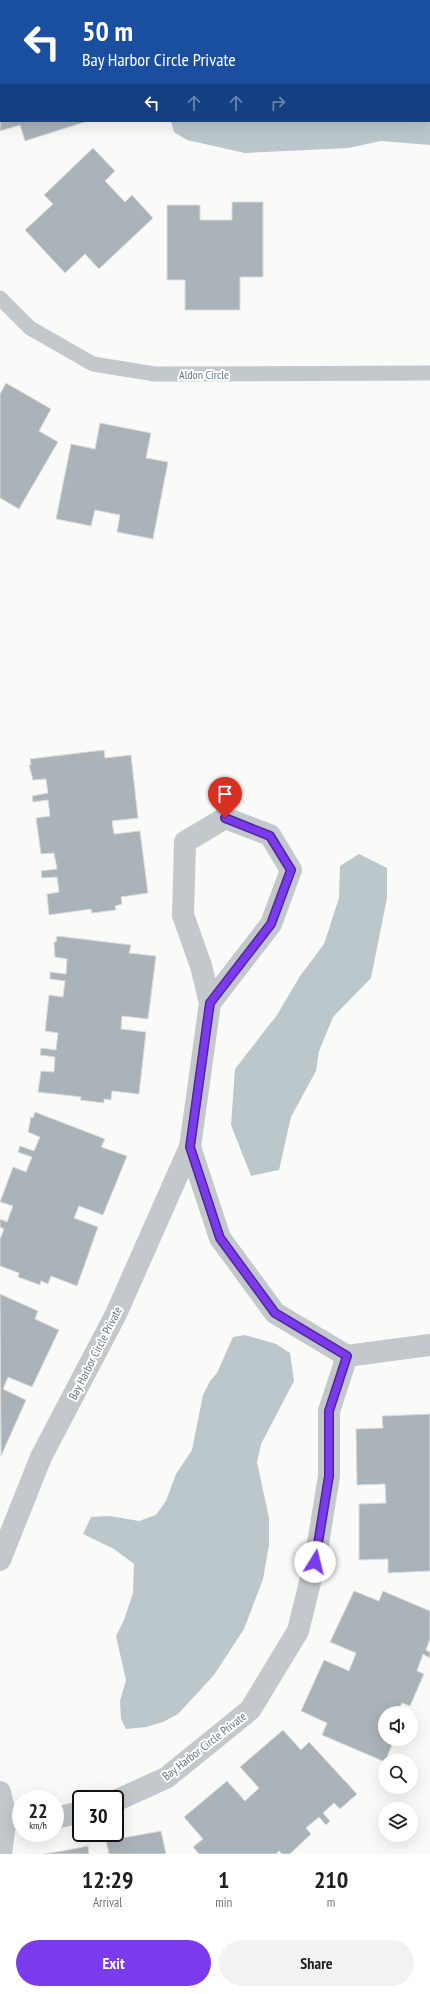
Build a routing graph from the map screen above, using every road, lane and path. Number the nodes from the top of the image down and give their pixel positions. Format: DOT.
graph roads {
  1 [pos="0,298"];
  2 [pos="430,374"];
  3 [pos="210,1003"];
  4 [pos="190,1147"];
  5 [pos="430,1345"];
  6 [pos="347,1356"];
  7 [pos="0,1560"];
  8 [pos="0,1792"];
  9 [pos="124,1797"];
  10 [pos="12,1814"];
  11 [pos="12,1824"];
  12 [pos="1,1854"];
  1 -- 2 [label="lane, Aldon Circle"];
  3 -- 3 [label="street, Bay Harbor Circle Private"];
  3 -- 4 [label="street, Bay Harbor Circle Private"];
  4 -- 6 [label="street, Bay Harbor Circle Private"];
  4 -- 7 [label="street, Bay Harbor Circle Private"];
  5 -- 6 [label="street"];
  6 -- 9 [label="street, Bay Harbor Circle Private"];
  8 -- 10 [label="street"];
  11 -- 12 [label="street"];
}
